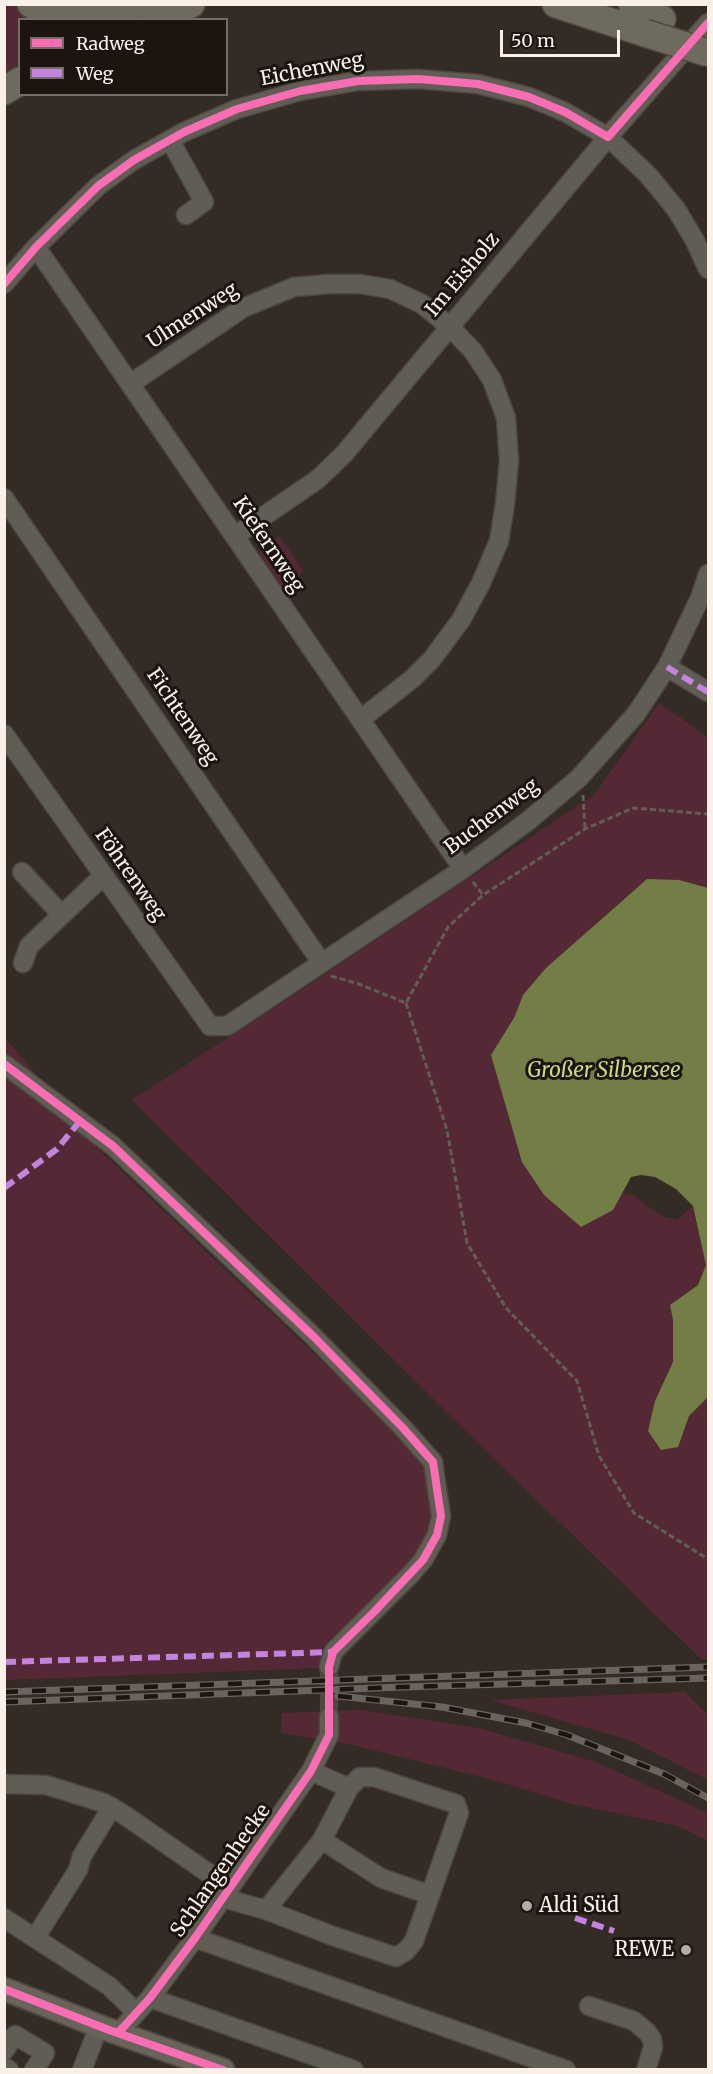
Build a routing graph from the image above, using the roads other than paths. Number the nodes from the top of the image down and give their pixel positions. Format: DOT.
graph roads {
  1 [pos="31,4"];
  2 [pos="136,4"];
  3 [pos="190,4"];
  4 [pos="556,4"];
  5 [pos="582,4"];
  6 [pos="632,4"];
  7 [pos="157,18"];
  8 [pos="708,23"];
  9 [pos="653,26"];
  10 [pos="708,42"];
  11 [pos="708,53"];
  12 [pos="18,82"];
  13 [pos="4,91"];
  14 [pos="608,137"];
  15 [pos="170,140"];
  16 [pos="186,215"];
  17 [pos="701,238"];
  18 [pos="36,247"];
  19 [pos="708,269"];
  20 [pos="4,284"];
  21 [pos="449,326"];
  22 [pos="130,384"];
  23 [pos="4,498"];
  24 [pos="235,536"];
  25 [pos="708,574"];
  26 [pos="667,667"];
  27 [pos="708,692"];
  28 [pos="361,719"];
  29 [pos="4,734"];
  30 [pos="463,869"];
  31 [pos="22,872"];
  32 [pos="102,876"];
  33 [pos="62,914"];
  34 [pos="321,962"];
  35 [pos="23,963"];
  36 [pos="227,1026"];
  37 [pos="4,1064"];
  38 [pos="329,1667"];
  39 [pos="329,1717"];
  40 [pos="311,1771"];
  41 [pos="4,1784"];
  42 [pos="349,1788"];
  43 [pos="112,1807"];
  44 [pos="322,1840"];
  45 [pos="226,1893"];
  46 [pos="430,1895"];
  47 [pos="266,1910"];
  48 [pos="4,1918"];
  49 [pos="35,1938"];
  50 [pos="195,1938"];
  51 [pos="4,1989"];
  52 [pos="150,1998"];
  53 [pos="589,2006"];
  54 [pos="136,2012"];
  55 [pos="109,2030"];
  56 [pos="4,2051"];
  57 [pos="4,2067"];
  58 [pos="9,2070"];
  59 [pos="34,2070"];
  60 [pos="82,2070"];
  61 [pos="223,2070"];
  62 [pos="354,2070"];
  63 [pos="566,2070"];
  64 [pos="646,2070"];
  1 -- 2 [label="highway"];
  3 -- 7 [label="highway"];
  4 -- 9 [label="highway"];
  5 -- 9 [label="highway"];
  6 -- 9 [label="highway"];
  8 -- 14 [label="street, Im Eisholz"];
  9 -- 10 [label="highway"];
  9 -- 11 [label="highway, bridge"];
  12 -- 13 [label="highway"];
  14 -- 15 [label="street, Eichenweg"];
  14 -- 17 [label="street"];
  14 -- 21 [label="street, Im Eisholz"];
  15 -- 16 [label="street"];
  15 -- 18 [label="street, Eichenweg"];
  17 -- 19 [label="street"];
  18 -- 20 [label="street, Eichenweg"];
  18 -- 22 [label="street, Kiefernweg"];
  21 -- 22 [label="street, Ulmenweg"];
  21 -- 24 [label="street, Im Eisholz"];
  21 -- 28 [label="street, Ulmenweg"];
  22 -- 24 [label="street, Kiefernweg"];
  23 -- 34 [label="street, Fichtenweg"];
  24 -- 28 [label="street, Kiefernweg"];
  25 -- 26 [label="street, Buchenweg"];
  26 -- 27 [label="street"];
  26 -- 30 [label="street, Buchenweg"];
  28 -- 30 [label="street, Kiefernweg"];
  29 -- 32 [label="street, Föhrenweg"];
  30 -- 34 [label="street, Buchenweg"];
  31 -- 33 [label="street"];
  32 -- 33 [label="street"];
  32 -- 36 [label="street, Föhrenweg"];
  33 -- 35 [label="street"];
  34 -- 36 [label="street, Buchenweg"];
  37 -- 38 [label="street"];
  39 -- 40 [label="street, Schlangenhecke"];
  40 -- 42 [label="street"];
  40 -- 45 [label="street, Schlangenhecke"];
  41 -- 43 [label="street"];
  42 -- 44 [label="street"];
  42 -- 46 [label="street"];
  43 -- 45 [label="street"];
  43 -- 49 [label="street"];
  44 -- 46 [label="street"];
  44 -- 47 [label="street"];
  45 -- 47 [label="street"];
  45 -- 50 [label="street, Schlangenhecke"];
  46 -- 47 [label="street"];
  48 -- 49 [label="street"];
  49 -- 54 [label="street"];
  50 -- 52 [label="street, Schlangenhecke"];
  50 -- 63 [label="street"];
  51 -- 55 [label="main road"];
  52 -- 54 [label="street, Schlangenhecke"];
  52 -- 62 [label="street"];
  53 -- 64 [label="street"];
  54 -- 55 [label="street, Schlangenhecke"];
  55 -- 60 [label="street, Schlangenhecke"];
  55 -- 61 [label="main road"];
  56 -- 59 [label="street"];
  57 -- 58 [label="street"];
}
